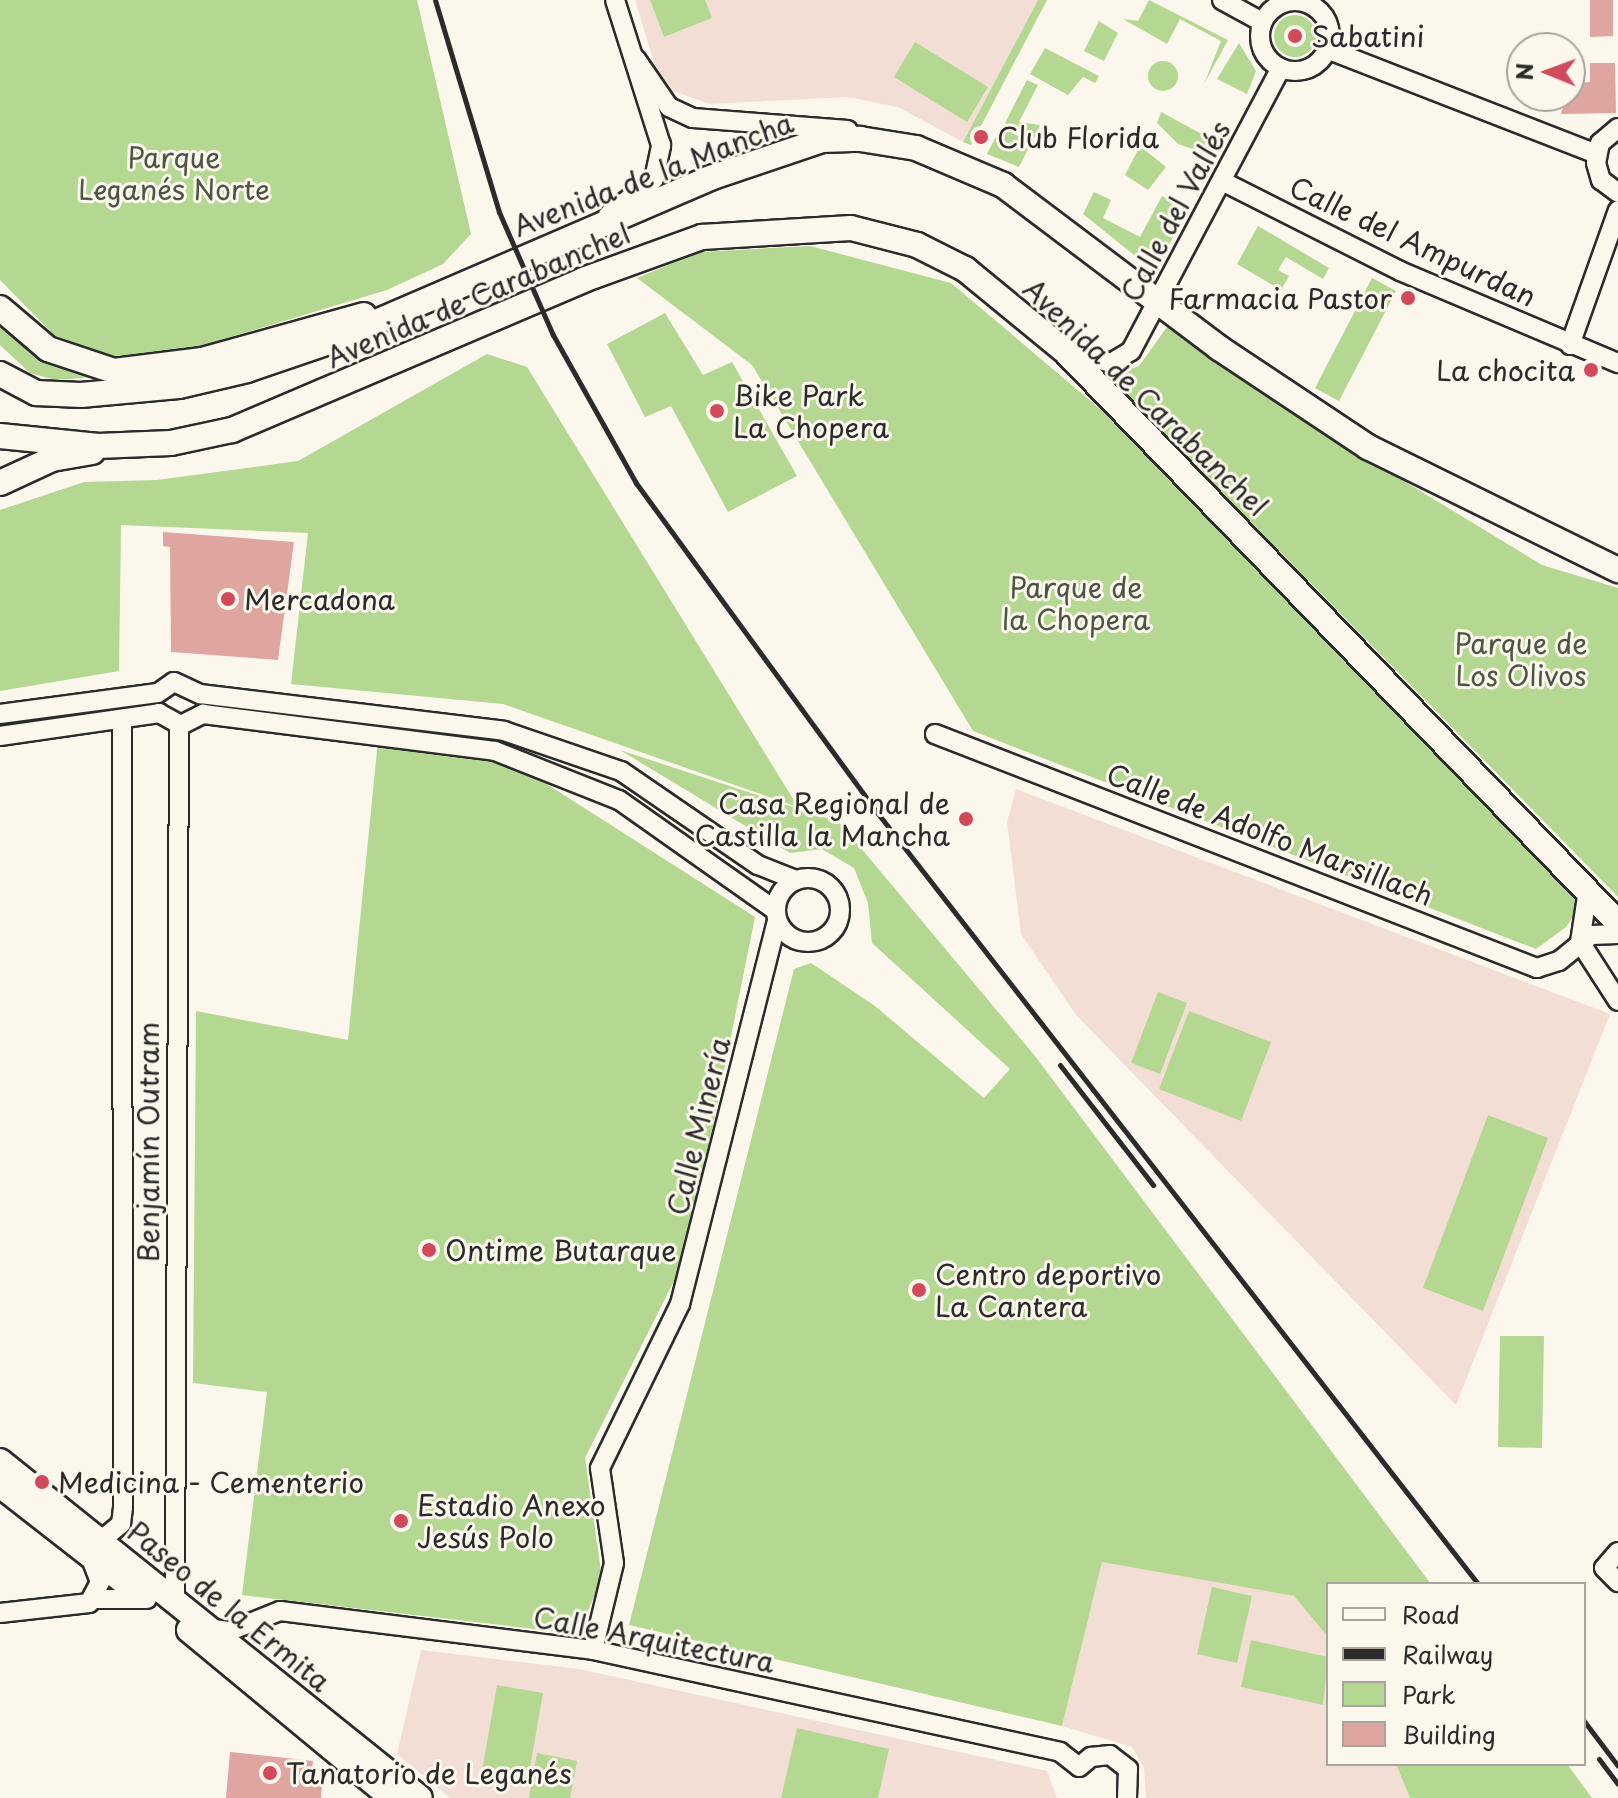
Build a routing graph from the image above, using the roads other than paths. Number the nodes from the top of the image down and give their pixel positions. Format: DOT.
graph roads {
  1 [pos="615,0"];
  2 [pos="1222,0"];
  3 [pos="1314,3"];
  4 [pos="1262,22"];
  5 [pos="1327,49"];
  6 [pos="636,59"];
  7 [pos="1281,68"];
  8 [pos="1618,128"];
  9 [pos="916,148"];
  10 [pos="1596,154"];
  11 [pos="1222,181"];
  12 [pos="1618,193"];
  13 [pos="1618,210"];
  14 [pos="599,222"];
  15 [pos="1161,304"];
  16 [pos="413,305"];
  17 [pos="0,308"];
  18 [pos="1060,347"];
  19 [pos="1575,347"];
  20 [pos="1618,361"];
  21 [pos="0,374"];
  22 [pos="0,436"];
  23 [pos="129,444"];
  24 [pos="0,483"];
  25 [pos="1618,570"];
  26 [pos="158,693"];
  27 [pos="198,693"];
  28 [pos="159,713"];
  29 [pos="0,714"];
  30 [pos="122,720"];
  31 [pos="187,720"];
  32 [pos="935,734"];
  33 [pos="0,736"];
  34 [pos="796,880"];
  35 [pos="1588,890"];
  36 [pos="776,916"];
  37 [pos="1618,923"];
  38 [pos="1618,934"];
  39 [pos="794,940"];
  40 [pos="1580,942"];
  41 [pos="764,975"];
  42 [pos="1618,1001"];
  43 [pos="0,1461"];
  44 [pos="0,1485"];
  45 [pos="96,1550"];
  46 [pos="1618,1552"];
  47 [pos="175,1559"];
  48 [pos="1618,1582"];
  49 [pos="141,1589"];
  50 [pos="94,1599"];
  51 [pos="175,1601"];
  52 [pos="0,1613"];
  53 [pos="213,1629"];
  54 [pos="593,1650"];
  55 [pos="392,1798"];
  56 [pos="420,1798"];
  57 [pos="1127,1798"];
  1 -- 6 [label="street"];
  2 -- 4 [label="street"];
  3 -- 4 [label="street"];
  3 -- 5 [label="street"];
  4 -- 7 [label="street"];
  5 -- 7 [label="street"];
  5 -- 10 [label="street"];
  6 -- 9 [label="street"];
  6 -- 14 [label="street"];
  7 -- 11 [label="street, Calle del Vallés"];
  8 -- 10 [label="street"];
  9 -- 14 [label="main road, Avenida de la Mancha"];
  9 -- 15 [label="main road, Avenida de la Mancha"];
  10 -- 12 [label="street"];
  11 -- 15 [label="street, Calle del Vallés"];
  11 -- 19 [label="street, Calle del Ampurdan"];
  13 -- 19 [label="street"];
  14 -- 16 [label="main road, Avenida de la Mancha"];
  15 -- 18 [label="street, Calle del Vallés"];
  15 -- 25 [label="main road, Avenida de la Mancha"];
  16 -- 17 [label="main road"];
  16 -- 21 [label="main road, Avenida de la Mancha"];
  18 -- 23 [label="main road, Avenida de Carabanchel"];
  18 -- 35 [label="main road, Avenida de Carabanchel"];
  19 -- 20 [label="street, Calle del Ampurdan"];
  22 -- 23 [label="main road, Avenida de Carabanchel"];
  23 -- 24 [label="main road"];
  26 -- 27 [label="street"];
  26 -- 28 [label="street"];
  26 -- 29 [label="street"];
  27 -- 31 [label="street, Benjamín Outram"];
  27 -- 34 [label="street"];
  28 -- 30 [label="street"];
  28 -- 31 [label="street"];
  30 -- 33 [label="street"];
  30 -- 45 [label="street, Benjamín Outram"];
  31 -- 36 [label="street"];
  31 -- 47 [label="street, Benjamín Outram"];
  32 -- 40 [label="street, Calle de Adolfo Marsillach"];
  34 -- 36 [label="street"];
  34 -- 39 [label="street"];
  35 -- 37 [label="main road, Avenida de Carabanchel"];
  35 -- 40 [label="street"];
  36 -- 39 [label="street"];
  36 -- 41 [label="street, Calle Minería"];
  38 -- 40 [label="street"];
  39 -- 41 [label="street, Calle Minería"];
  40 -- 42 [label="street"];
  41 -- 54 [label="street, Calle Minería"];
  43 -- 45 [label="main road, Paseo de la Ermita"];
  44 -- 45 [label="main road, Paseo de la Ermita"];
  45 -- 49 [label="main road, Paseo de la Ermita"];
  45 -- 50 [label="street, Paseo de la Ermita"];
  46 -- 48 [label="street"];
  47 -- 49 [label="street"];
  47 -- 51 [label="street, Benjamín Outram"];
  49 -- 50 [label="street, Paseo de la Ermita"];
  49 -- 51 [label="main road, Paseo de la Ermita"];
  49 -- 55 [label="main road, Paseo de la Ermita"];
  50 -- 52 [label="street, Paseo de la Ermita"];
  51 -- 53 [label="main road, Paseo de la Ermita"];
  53 -- 54 [label="street, Calle Arquitectura"];
  53 -- 56 [label="main road, Paseo de la Ermita"];
  54 -- 57 [label="street, Calle Arquitectura"];
}
